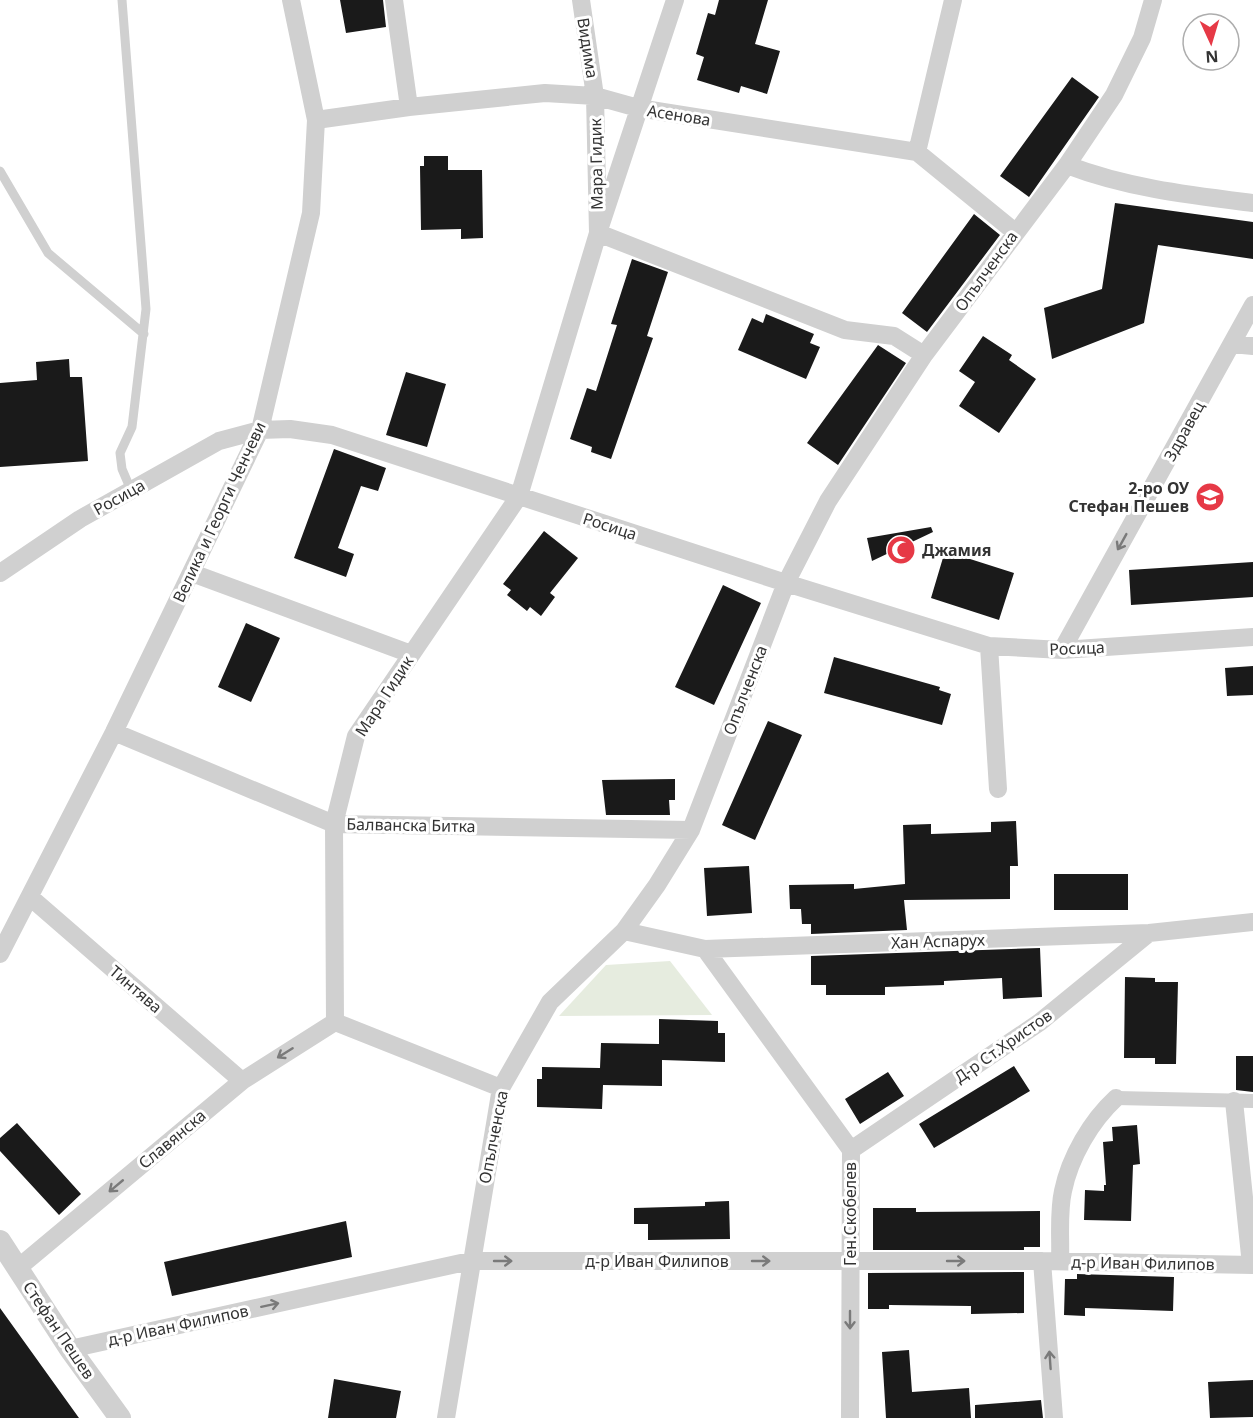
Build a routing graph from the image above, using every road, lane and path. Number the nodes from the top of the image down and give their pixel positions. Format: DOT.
graph roads {
  1 [pos="122,0"];
  2 [pos="291,0"];
  3 [pos="394,0"];
  4 [pos="581,0"];
  5 [pos="675,0"];
  6 [pos="953,0"];
  7 [pos="1153,0"];
  8 [pos="595,96"];
  9 [pos="409,107"];
  10 [pos="638,108"];
  11 [pos="316,120"];
  12 [pos="917,152"];
  13 [pos="1067,165"];
  14 [pos="0,171"];
  15 [pos="1253,203"];
  16 [pos="1015,231"];
  17 [pos="598,232"];
  18 [pos="1253,305"];
  19 [pos="144,334"];
  20 [pos="1232,344"];
  21 [pos="1253,346"];
  22 [pos="924,355"];
  23 [pos="260,430"];
  24 [pos="131,490"];
  25 [pos="519,496"];
  26 [pos="0,573"];
  27 [pos="192,573"];
  28 [pos="786,583"];
  29 [pos="1253,637"];
  30 [pos="989,646"];
  31 [pos="1062,650"];
  32 [pos="411,654"];
  33 [pos="114,732"];
  34 [pos="998,789"];
  35 [pos="334,824"];
  36 [pos="691,830"];
  37 [pos="30,897"];
  38 [pos="1253,922"];
  39 [pos="624,930"];
  40 [pos="1149,933"];
  41 [pos="705,949"];
  42 [pos="0,954"];
  43 [pos="335,1022"];
  44 [pos="242,1081"];
  45 [pos="501,1088"];
  46 [pos="1116,1098"];
  47 [pos="1234,1101"];
  48 [pos="1253,1101"];
  49 [pos="851,1150"];
  50 [pos="0,1241"];
  51 [pos="470,1261"];
  52 [pos="850,1261"];
  53 [pos="1051,1261"];
  54 [pos="1252,1265"];
  55 [pos="18,1268"];
  56 [pos="70,1349"];
  57 [pos="120,1418"];
  58 [pos="446,1418"];
  59 [pos="850,1418"];
  60 [pos="1054,1418"];
  1 -- 19 [label="lane"];
  2 -- 11 [label="street, Велика и Георги Ченчеви"];
  3 -- 9 [label="street"];
  4 -- 8 [label="street, Видима"];
  5 -- 10 [label="street, Мара Гидик"];
  6 -- 12 [label="street"];
  7 -- 13 [label="street, Опълченска"];
  8 -- 9 [label="street, Асенова"];
  8 -- 10 [label="street, Асенова"];
  8 -- 17 [label="street, Мара Гидик"];
  9 -- 11 [label="street, Асенова"];
  10 -- 12 [label="street, Асенова"];
  10 -- 17 [label="street, Мара Гидик"];
  11 -- 23 [label="street, Велика и Георги Ченчеви"];
  12 -- 16 [label="street, Асенова"];
  13 -- 15 [label="street"];
  13 -- 16 [label="street, Опълченска"];
  14 -- 19 [label="lane"];
  16 -- 22 [label="street, Опълченска"];
  17 -- 22 [label="street"];
  17 -- 25 [label="street, Мара Гидик"];
  18 -- 20 [label="street, Здравец"];
  19 -- 24 [label="lane"];
  20 -- 21 [label="street"];
  20 -- 31 [label="street, Здравец, one-way"];
  22 -- 28 [label="street, Опълченска"];
  23 -- 24 [label="street, Росица"];
  23 -- 25 [label="street, Росица"];
  23 -- 27 [label="street, Велика и Георги Ченчеви"];
  24 -- 26 [label="street, Росица"];
  25 -- 28 [label="street, Росица"];
  25 -- 32 [label="street, Мара Гидик"];
  27 -- 32 [label="street"];
  27 -- 33 [label="street, Велика и Георги Ченчеви"];
  28 -- 30 [label="street, Росица"];
  28 -- 36 [label="street, Опълченска"];
  29 -- 31 [label="street, Росица"];
  30 -- 31 [label="street, Росица"];
  30 -- 34 [label="street"];
  32 -- 35 [label="street, Мара Гидик"];
  33 -- 35 [label="street, Балванска Битка"];
  33 -- 37 [label="street, Велика и Георги Ченчеви"];
  35 -- 36 [label="street, Балванска Битка"];
  35 -- 43 [label="street, Мара Гидик"];
  36 -- 39 [label="street, Опълченска"];
  37 -- 42 [label="street, Велика и Георги Ченчеви"];
  37 -- 44 [label="street, Тинтява"];
  38 -- 40 [label="street, Хан Аспарух"];
  39 -- 41 [label="street, Хан Аспарух"];
  39 -- 45 [label="street, Опълченска"];
  40 -- 41 [label="street, Хан Аспарух"];
  40 -- 49 [label="street, Д-р Ст.Христов"];
  41 -- 49 [label="street, Ген.Скобелев"];
  43 -- 44 [label="street, Славянска, one-way"];
  43 -- 45 [label="street"];
  44 -- 55 [label="street, Славянска, one-way"];
  45 -- 51 [label="street, Опълченска"];
  46 -- 47 [label="street"];
  46 -- 53 [label="street"];
  47 -- 48 [label="street"];
  47 -- 54 [label="street"];
  49 -- 52 [label="street, Ген.Скобелев"];
  50 -- 55 [label="street, Стефан Пешев"];
  51 -- 52 [label="street, д-р Иван Филипов, one-way"];
  56 -- 51 [label="street, д-р Иван Филипов, one-way"];
  51 -- 58 [label="street, Опълченска"];
  52 -- 53 [label="street, д-р Иван Филипов, one-way"];
  52 -- 59 [label="street, Ген.Скобелев, one-way"];
  53 -- 54 [label="street, д-р Иван Филипов"];
  60 -- 53 [label="street, one-way"];
  55 -- 56 [label="street, Стефан Пешев"];
  56 -- 57 [label="street, Стефан Пешев"];
}
